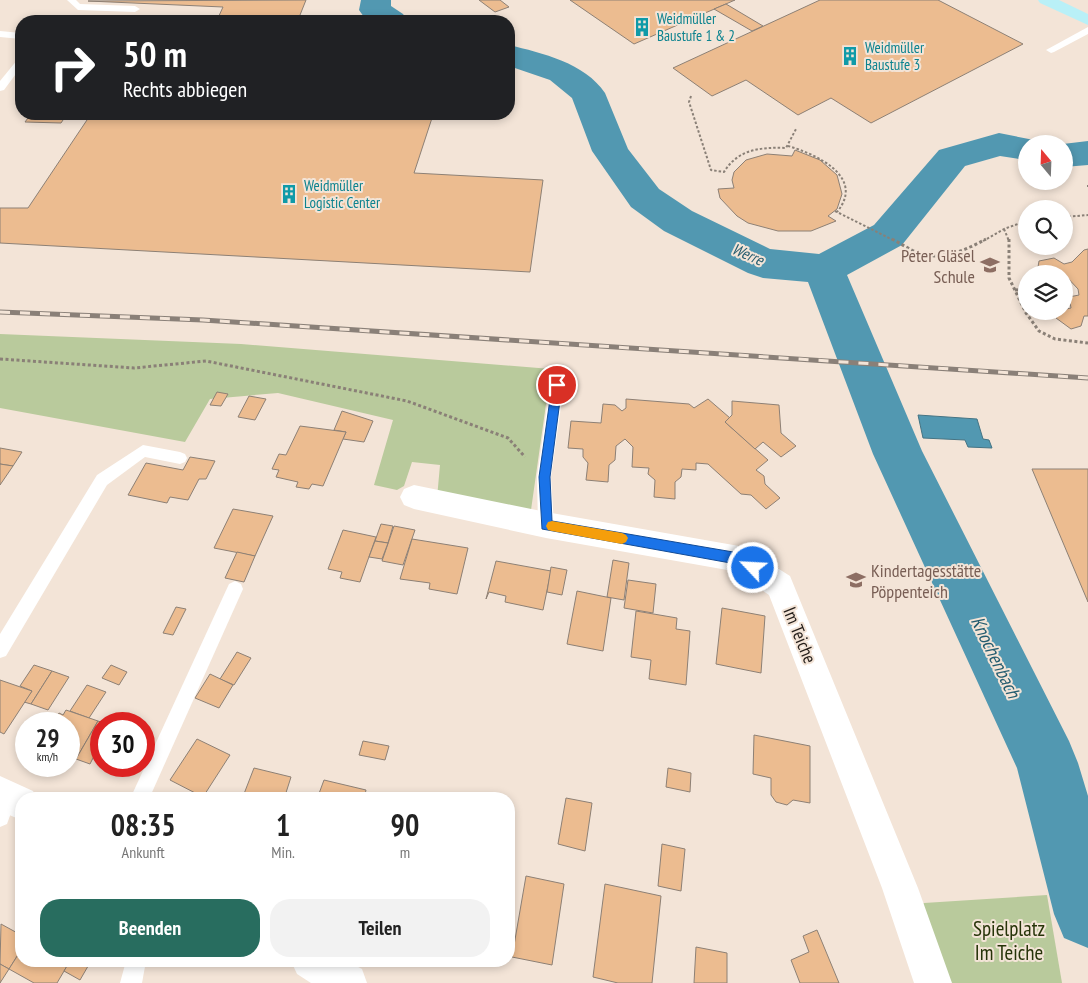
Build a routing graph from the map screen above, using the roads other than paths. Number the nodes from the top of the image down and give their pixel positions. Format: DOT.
graph roads {
  1 [pos="71,0"];
  2 [pos="1046,0"];
  3 [pos="135,10"];
  4 [pos="1088,20"];
  5 [pos="1088,30"];
  6 [pos="0,34"];
  7 [pos="15,35"];
  8 [pos="1051,50"];
  9 [pos="15,69"];
  10 [pos="0,88"];
  11 [pos="557,385"];
  12 [pos="180,458"];
  13 [pos="414,497"];
  14 [pos="546,525"];
  15 [pos="236,589"];
  16 [pos="0,650"];
  17 [pos="142,792"];
  18 [pos="135,967"];
  19 [pos="320,967"];
  20 [pos="131,983"];
  21 [pos="348,983"];
  22 [pos="933,983"];
  1 -- 3 [label="lane"];
  2 -- 4 [label="main road"];
  5 -- 8 [label="lane"];
  6 -- 7 [label="lane"];
  9 -- 10 [label="lane"];
  11 -- 14 [label="lane"];
  12 -- 16 [label="lane"];
  13 -- 14 [label="street, Im Teiche"];
  14 -- 22 [label="street, Im Teiche"];
  15 -- 17 [label="lane"];
  18 -- 20 [label="lane"];
  19 -- 21 [label="street"];
}
